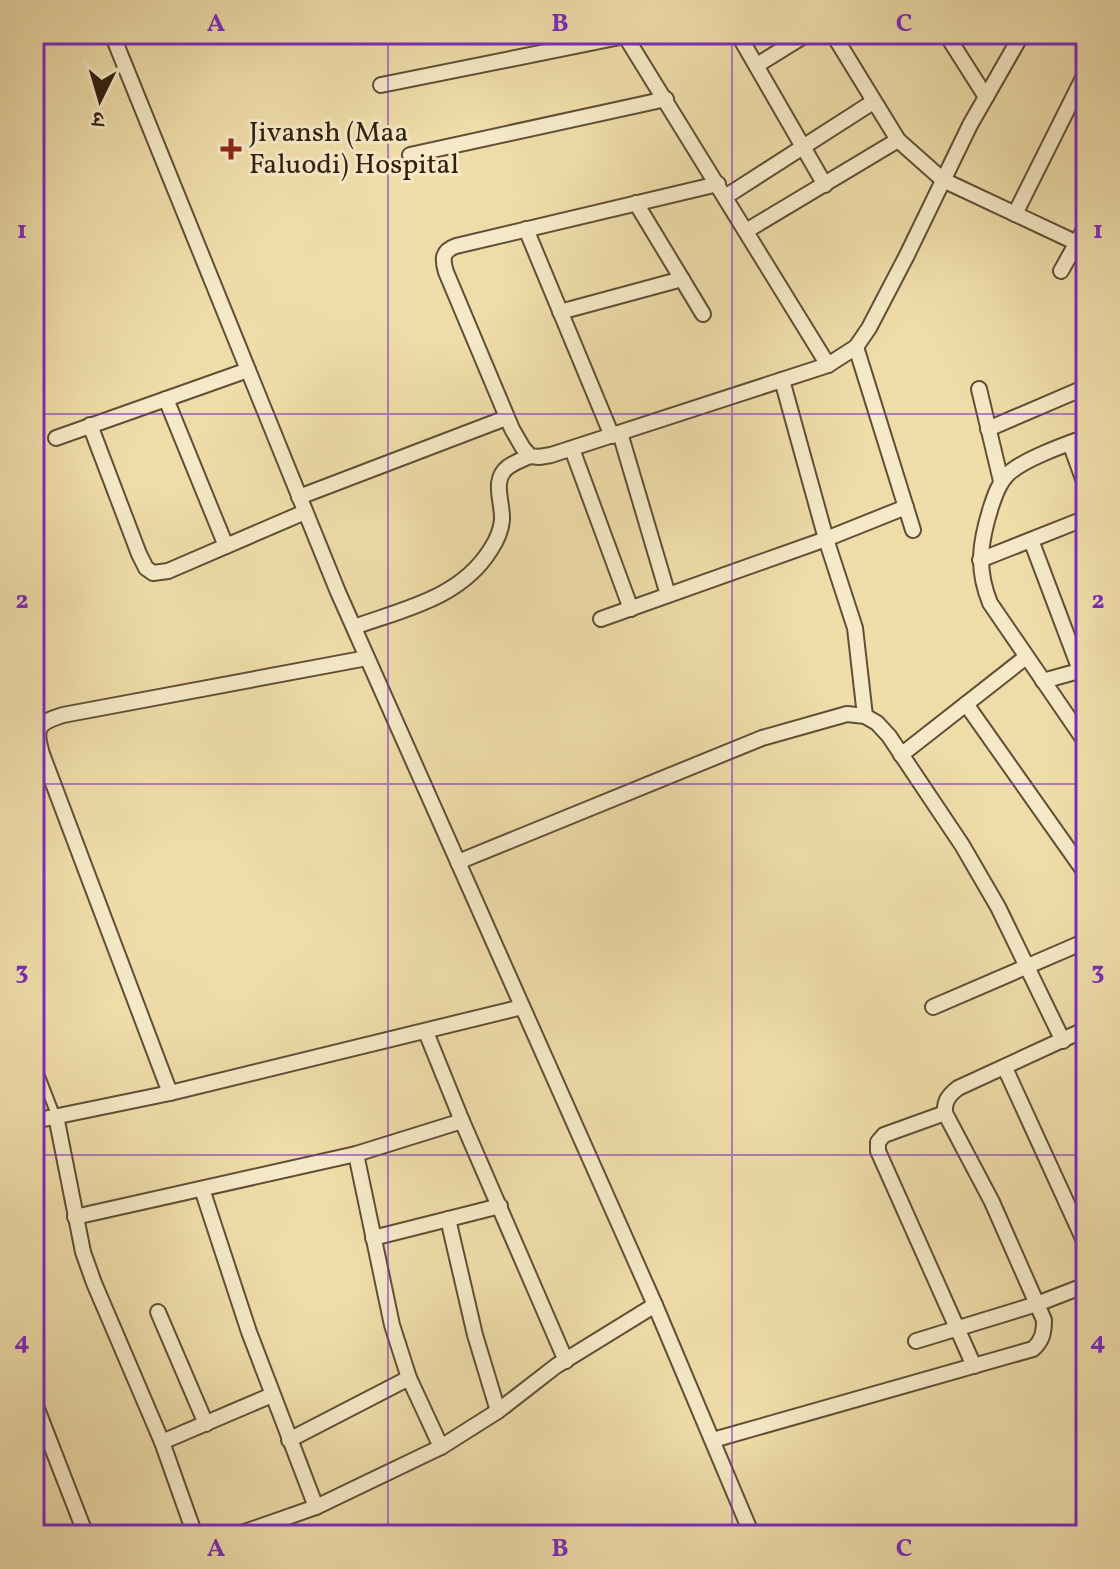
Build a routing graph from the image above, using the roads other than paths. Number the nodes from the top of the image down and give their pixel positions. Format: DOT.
graph roads {
  1 [pos="112,34"];
  2 [pos="738,34"];
  3 [pos="807,34"];
  4 [pos="833,34"];
  5 [pos="946,34"];
  6 [pos="626,35"];
  7 [pos="1019,35"];
  8 [pos="757,65"];
  9 [pos="1086,72"];
  10 [pos="381,85"];
  11 [pos="986,97"];
  12 [pos="666,99"];
  13 [pos="873,102"];
  14 [pos="898,140"];
  15 [pos="803,147"];
  16 [pos="410,155"];
  17 [pos="943,180"];
  18 [pos="825,185"];
  19 [pos="722,191"];
  20 [pos="636,203"];
  21 [pos="1015,214"];
  22 [pos="1086,226"];
  23 [pos="526,229"];
  24 [pos="746,231"];
  25 [pos="1077,243"];
  26 [pos="1061,271"];
  27 [pos="682,279"];
  28 [pos="560,312"];
  29 [pos="703,314"];
  30 [pos="856,347"];
  31 [pos="828,365"];
  32 [pos="248,370"];
  33 [pos="782,380"];
  34 [pos="1086,387"];
  35 [pos="979,389"];
  36 [pos="166,399"];
  37 [pos="506,418"];
  38 [pos="90,425"];
  39 [pos="988,429"];
  40 [pos="616,434"];
  41 [pos="1086,437"];
  42 [pos="56,438"];
  43 [pos="1070,443"];
  44 [pos="572,449"];
  45 [pos="530,456"];
  46 [pos="1001,481"];
  47 [pos="1086,487"];
  48 [pos="299,497"];
  49 [pos="906,507"];
  50 [pos="305,512"];
  51 [pos="1086,518"];
  52 [pos="913,530"];
  53 [pos="826,539"];
  54 [pos="1031,540"];
  55 [pos="226,546"];
  56 [pos="980,560"];
  57 [pos="668,595"];
  58 [pos="631,609"];
  59 [pos="601,619"];
  60 [pos="354,627"];
  61 [pos="1026,657"];
  62 [pos="367,658"];
  63 [pos="1083,669"];
  64 [pos="1043,681"];
  65 [pos="966,704"];
  66 [pos="865,716"];
  67 [pos="1079,719"];
  68 [pos="1086,743"];
  69 [pos="901,755"];
  70 [pos="458,862"];
  71 [pos="1086,874"];
  72 [pos="1086,941"];
  73 [pos="1027,968"];
  74 [pos="522,1007"];
  75 [pos="933,1007"];
  76 [pos="1086,1029"];
  77 [pos="426,1032"];
  78 [pos="1063,1041"];
  79 [pos="34,1059"];
  80 [pos="1005,1068"];
  81 [pos="170,1093"];
  82 [pos="945,1113"];
  83 [pos="56,1116"];
  84 [pos="34,1121"];
  85 [pos="462,1121"];
  86 [pos="356,1154"];
  87 [pos="202,1189"];
  88 [pos="500,1206"];
  89 [pos="75,1217"];
  90 [pos="448,1219"];
  91 [pos="373,1238"];
  92 [pos="1086,1245"];
  93 [pos="1086,1285"];
  94 [pos="1037,1304"];
  95 [pos="655,1305"];
  96 [pos="158,1312"];
  97 [pos="958,1329"];
  98 [pos="916,1341"];
  99 [pos="566,1361"];
  100 [pos="974,1366"];
  101 [pos="409,1378"];
  102 [pos="272,1395"];
  103 [pos="35,1404"];
  104 [pos="498,1411"];
  105 [pos="206,1424"];
  106 [pos="289,1440"];
  107 [pos="713,1440"];
  108 [pos="162,1442"];
  109 [pos="441,1447"];
  110 [pos="316,1507"];
  111 [pos="86,1535"];
  112 [pos="195,1535"];
  113 [pos="236,1535"];
  114 [pos="752,1535"];
  1 -- 32 [label="street"];
  2 -- 8 [label="street"];
  3 -- 8 [label="street"];
  4 -- 13 [label="street"];
  5 -- 11 [label="street"];
  6 -- 10 [label="street"];
  6 -- 12 [label="street"];
  7 -- 11 [label="street"];
  8 -- 15 [label="street"];
  9 -- 21 [label="street"];
  11 -- 17 [label="street"];
  12 -- 16 [label="street"];
  12 -- 19 [label="street"];
  13 -- 14 [label="street"];
  13 -- 15 [label="street"];
  14 -- 17 [label="street"];
  14 -- 18 [label="street"];
  15 -- 18 [label="street"];
  15 -- 19 [label="street"];
  17 -- 21 [label="street"];
  17 -- 30 [label="street"];
  18 -- 24 [label="street"];
  19 -- 20 [label="street"];
  19 -- 24 [label="street"];
  20 -- 23 [label="street"];
  20 -- 27 [label="street"];
  21 -- 25 [label="street"];
  22 -- 25 [label="street"];
  23 -- 28 [label="street"];
  23 -- 37 [label="street"];
  24 -- 31 [label="street"];
  25 -- 26 [label="street"];
  27 -- 28 [label="street"];
  27 -- 29 [label="street"];
  28 -- 40 [label="street"];
  30 -- 31 [label="street"];
  30 -- 49 [label="street"];
  31 -- 33 [label="street"];
  32 -- 36 [label="street"];
  32 -- 48 [label="street"];
  33 -- 40 [label="street"];
  33 -- 53 [label="street"];
  34 -- 39 [label="street"];
  35 -- 39 [label="street"];
  36 -- 38 [label="street"];
  36 -- 55 [label="street"];
  37 -- 45 [label="street"];
  37 -- 48 [label="street"];
  38 -- 42 [label="street"];
  38 -- 55 [label="street"];
  39 -- 46 [label="street"];
  40 -- 44 [label="street"];
  40 -- 57 [label="street"];
  41 -- 43 [label="street"];
  43 -- 46 [label="street"];
  43 -- 47 [label="street"];
  44 -- 45 [label="street"];
  44 -- 58 [label="street"];
  45 -- 60 [label="street"];
  46 -- 56 [label="street"];
  48 -- 50 [label="street"];
  49 -- 52 [label="street"];
  49 -- 53 [label="street"];
  50 -- 55 [label="street"];
  50 -- 60 [label="street"];
  51 -- 54 [label="street"];
  53 -- 57 [label="street"];
  53 -- 66 [label="street"];
  54 -- 56 [label="street"];
  54 -- 63 [label="street"];
  56 -- 61 [label="street"];
  57 -- 58 [label="street"];
  58 -- 59 [label="street"];
  60 -- 62 [label="street"];
  61 -- 64 [label="street"];
  61 -- 65 [label="street"];
  62 -- 70 [label="street"];
  62 -- 81 [label="street"];
  63 -- 64 [label="street"];
  64 -- 67 [label="street"];
  65 -- 69 [label="street"];
  65 -- 71 [label="street"];
  66 -- 69 [label="street"];
  66 -- 70 [label="street"];
  67 -- 68 [label="street"];
  69 -- 73 [label="street"];
  70 -- 74 [label="street"];
  72 -- 73 [label="street"];
  73 -- 75 [label="street"];
  73 -- 78 [label="street"];
  74 -- 77 [label="street"];
  74 -- 95 [label="street"];
  76 -- 78 [label="street"];
  77 -- 81 [label="street"];
  77 -- 85 [label="street"];
  78 -- 80 [label="street"];
  79 -- 83 [label="lane"];
  80 -- 82 [label="street"];
  80 -- 92 [label="street"];
  81 -- 83 [label="street"];
  82 -- 94 [label="street"];
  82 -- 97 [label="street"];
  83 -- 84 [label="street"];
  83 -- 89 [label="street"];
  85 -- 86 [label="street"];
  85 -- 88 [label="street"];
  86 -- 87 [label="street"];
  86 -- 91 [label="street"];
  87 -- 89 [label="street"];
  87 -- 102 [label="street"];
  88 -- 90 [label="street"];
  88 -- 99 [label="street"];
  89 -- 108 [label="street"];
  90 -- 91 [label="street"];
  90 -- 104 [label="street"];
  91 -- 101 [label="street"];
  93 -- 94 [label="street"];
  94 -- 97 [label="street"];
  94 -- 100 [label="street"];
  95 -- 99 [label="street"];
  95 -- 107 [label="street"];
  96 -- 105 [label="street"];
  97 -- 98 [label="street"];
  97 -- 100 [label="street"];
  99 -- 104 [label="street"];
  100 -- 107 [label="street"];
  101 -- 106 [label="street"];
  101 -- 109 [label="street"];
  102 -- 105 [label="street"];
  102 -- 106 [label="street"];
  103 -- 111 [label="street"];
  104 -- 109 [label="street"];
  105 -- 108 [label="street"];
  106 -- 110 [label="street"];
  107 -- 114 [label="street"];
  108 -- 112 [label="street"];
  109 -- 110 [label="street"];
  110 -- 113 [label="street"];
}
